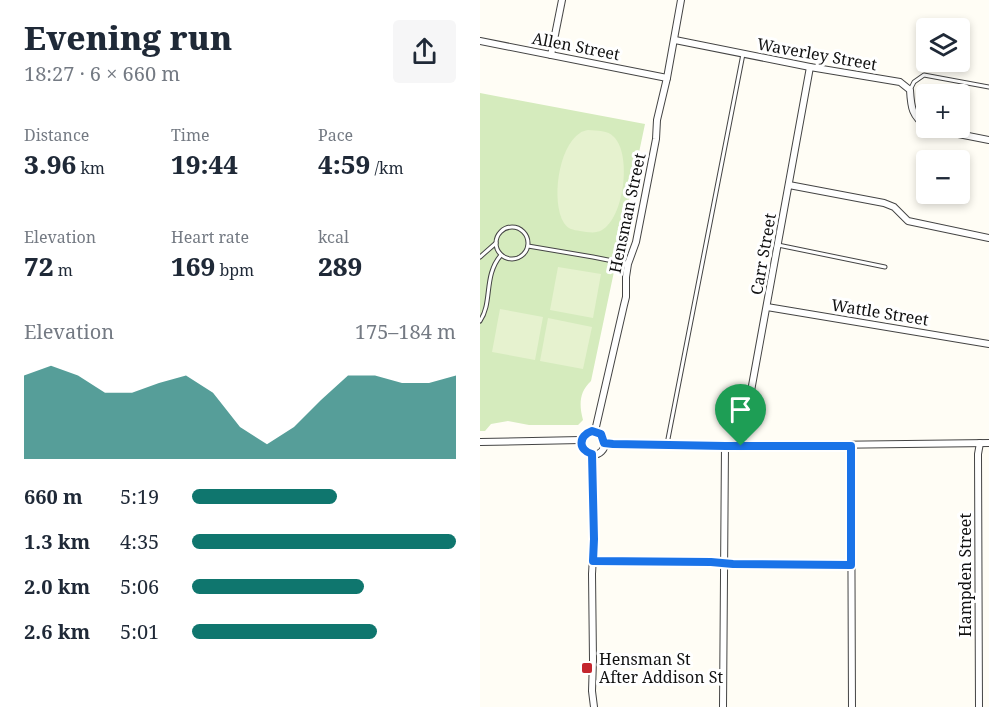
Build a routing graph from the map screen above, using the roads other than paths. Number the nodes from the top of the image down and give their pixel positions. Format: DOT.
graph roads {
  1 [pos="562,0"];
  2 [pos="681,0"];
  3 [pos="675,40"];
  4 [pos="480,42"];
  5 [pos="743,54"];
  6 [pos="551,55"];
  7 [pos="810,67"];
  8 [pos="667,78"];
  9 [pos="989,87"];
  10 [pos="910,90"];
  11 [pos="916,119"];
  12 [pos="970,136"];
  13 [pos="989,140"];
  14 [pos="789,185"];
  15 [pos="989,238"];
  16 [pos="496,243"];
  17 [pos="778,244"];
  18 [pos="528,246"];
  19 [pos="501,255"];
  20 [pos="480,257"];
  21 [pos="628,264"];
  22 [pos="885,267"];
  23 [pos="767,307"];
  24 [pos="480,321"];
  25 [pos="989,344"];
  26 [pos="595,431"];
  27 [pos="581,440"];
  28 [pos="480,442"];
  29 [pos="604,443"];
  30 [pos="980,443"];
  31 [pos="989,443"];
  32 [pos="667,446"];
  33 [pos="725,446"];
  34 [pos="741,446"];
  35 [pos="851,446"];
  36 [pos="592,454"];
  37 [pos="593,561"];
  38 [pos="723,564"];
  39 [pos="851,565"];
  40 [pos="594,707"];
  41 [pos="723,707"];
  42 [pos="852,707"];
  43 [pos="979,707"];
  1 -- 6 [label="street"];
  2 -- 3 [label="street, Hensman Street"];
  3 -- 5 [label="street, Waverley Street"];
  3 -- 8 [label="street, Hensman Street"];
  4 -- 6 [label="street, Allen Street"];
  5 -- 7 [label="street, Waverley Street"];
  5 -- 32 [label="lane"];
  6 -- 8 [label="street, Allen Street"];
  7 -- 10 [label="street, Waverley Street"];
  7 -- 14 [label="street, Carr Street"];
  8 -- 21 [label="street, Hensman Street"];
  9 -- 10 [label="lane"];
  10 -- 11 [label="street"];
  12 -- 13 [label="street"];
  14 -- 15 [label="street"];
  14 -- 17 [label="street, Carr Street"];
  16 -- 18 [label="lane"];
  16 -- 19 [label="lane"];
  16 -- 20 [label="lane"];
  17 -- 22 [label="lane"];
  17 -- 23 [label="street, Carr Street"];
  18 -- 19 [label="lane"];
  18 -- 21 [label="lane"];
  19 -- 24 [label="lane"];
  21 -- 26 [label="street, Hensman Street"];
  23 -- 25 [label="street, Wattle Street"];
  23 -- 34 [label="street, Carr Street"];
  26 -- 27 [label="street"];
  26 -- 29 [label="street"];
  27 -- 28 [label="street"];
  27 -- 36 [label="street"];
  29 -- 32 [label="street"];
  29 -- 36 [label="street"];
  30 -- 31 [label="street"];
  30 -- 35 [label="street"];
  30 -- 43 [label="street, Hampden Street"];
  32 -- 33 [label="street"];
  33 -- 34 [label="street"];
  33 -- 38 [label="street"];
  34 -- 35 [label="street"];
  35 -- 39 [label="street"];
  36 -- 37 [label="street"];
  37 -- 38 [label="street"];
  37 -- 40 [label="street"];
  38 -- 39 [label="street"];
  38 -- 41 [label="street"];
  39 -- 42 [label="street"];
}
